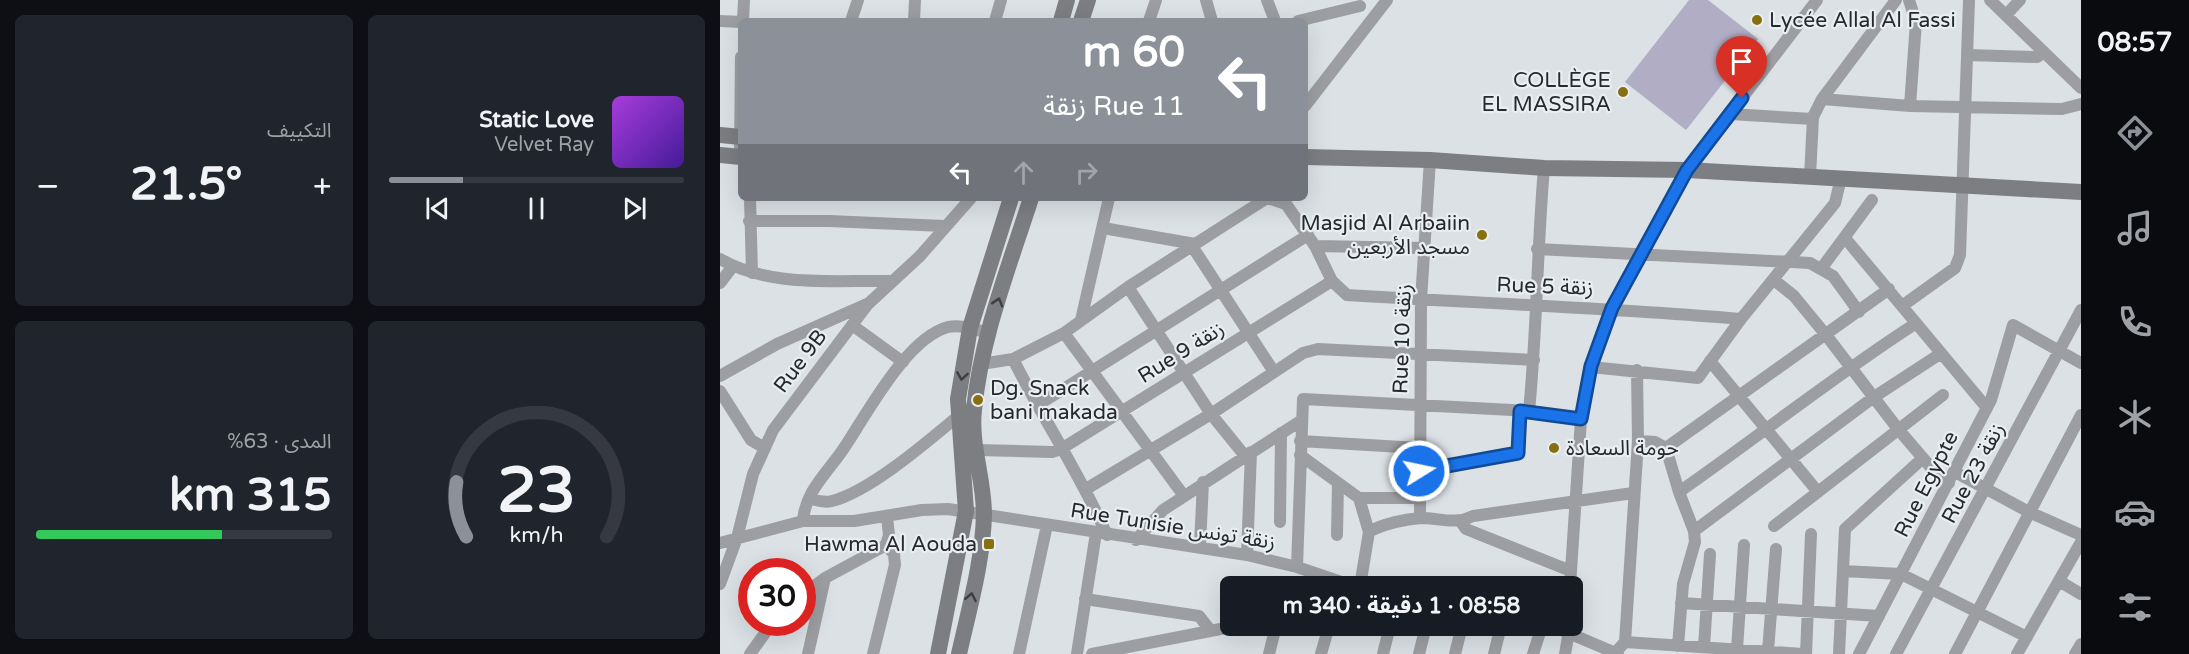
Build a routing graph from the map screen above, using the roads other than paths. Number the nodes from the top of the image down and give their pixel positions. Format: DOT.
graph roads {
  1 [pos="744,0"];
  2 [pos="915,0"];
  3 [pos="1001,0"];
  4 [pos="1067,0"];
  5 [pos="1088,0"];
  6 [pos="1156,0"];
  7 [pos="1206,0"];
  8 [pos="1267,0"];
  9 [pos="1387,0"];
  10 [pos="1817,0"];
  11 [pos="1896,0"];
  12 [pos="1909,0"];
  13 [pos="1969,0"];
  14 [pos="1990,0"];
  15 [pos="2020,0"];
  16 [pos="858,1"];
  17 [pos="1359,3"];
  18 [pos="2007,14"];
  19 [pos="742,18"];
  20 [pos="852,18"];
  21 [pos="914,18"];
  22 [pos="996,18"];
  23 [pos="1062,18"];
  24 [pos="1083,18"];
  25 [pos="1150,18"];
  26 [pos="1211,18"];
  27 [pos="1274,18"];
  28 [pos="1308,18"];
  29 [pos="720,21"];
  30 [pos="738,22"];
  31 [pos="1367,24"];
  32 [pos="2044,52"];
  33 [pos="1967,55"];
  34 [pos="2081,88"];
  35 [pos="1822,99"];
  36 [pos="1308,102"];
  37 [pos="2081,104"];
  38 [pos="1910,106"];
  39 [pos="1965,107"];
  40 [pos="1730,114"];
  41 [pos="1813,119"];
  42 [pos="720,135"];
  43 [pos="738,137"];
  44 [pos="720,155"];
  45 [pos="738,157"];
  46 [pos="1308,157"];
  47 [pos="1430,160"];
  48 [pos="1544,168"];
  49 [pos="1687,170"];
  50 [pos="1810,177"];
  51 [pos="1841,178"];
  52 [pos="1964,185"];
  53 [pos="2081,192"];
  54 [pos="750,201"];
  55 [pos="968,201"];
  56 [pos="1010,201"];
  57 [pos="1030,201"];
  58 [pos="1108,201"];
  59 [pos="1263,201"];
  60 [pos="1277,201"];
  61 [pos="1872,201"];
  62 [pos="749,221"];
  63 [pos="944,226"];
  64 [pos="1103,228"];
  65 [pos="1308,235"];
  66 [pos="1845,238"];
  67 [pos="1193,245"];
  68 [pos="1315,246"];
  69 [pos="1424,248"];
  70 [pos="1537,249"];
  71 [pos="1641,253"];
  72 [pos="720,259"];
  73 [pos="1790,261"];
  74 [pos="733,266"];
  75 [pos="1821,269"];
  76 [pos="752,273"];
  77 [pos="890,280"];
  78 [pos="1774,280"];
  79 [pos="1332,281"];
  80 [pos="720,283"];
  81 [pos="1128,287"];
  82 [pos="1220,290"];
  83 [pos="1889,290"];
  84 [pos="1421,300"];
  85 [pos="868,304"];
  86 [pos="1902,306"];
  87 [pos="1534,307"];
  88 [pos="1612,308"];
  89 [pos="2081,310"];
  90 [pos="1859,312"];
  91 [pos="1741,319"];
  92 [pos="1081,320"];
  93 [pos="1915,324"];
  94 [pos="852,325"];
  95 [pos="970,328"];
  96 [pos="1155,332"];
  97 [pos="1248,332"];
  98 [pos="989,333"];
  99 [pos="1064,333"];
  100 [pos="1826,334"];
  101 [pos="2060,352"];
  102 [pos="1422,354"];
  103 [pos="1940,354"];
  104 [pos="1013,359"];
  105 [pos="1534,360"];
  106 [pos="1710,361"];
  107 [pos="903,362"];
  108 [pos="2081,363"];
  109 [pos="981,364"];
  110 [pos="1591,366"];
  111 [pos="1848,367"];
  112 [pos="1094,370"];
  113 [pos="1637,370"];
  114 [pos="1274,372"];
  115 [pos="1183,374"];
  116 [pos="720,376"];
  117 [pos="720,391"];
  118 [pos="1943,395"];
  119 [pos="1874,397"];
  120 [pos="1739,398"];
  121 [pos="1038,405"];
  122 [pos="1419,407"];
  123 [pos="1987,408"];
  124 [pos="1524,411"];
  125 [pos="1122,412"];
  126 [pos="1211,414"];
  127 [pos="2081,415"];
  128 [pos="957,417"];
  129 [pos="1581,419"];
  130 [pos="1302,420"];
  131 [pos="1898,429"];
  132 [pos="1766,431"];
  133 [pos="1281,433"];
  134 [pos="1300,441"];
  135 [pos="1638,441"];
  136 [pos="763,447"];
  137 [pos="1419,448"];
  138 [pos="1666,448"];
  139 [pos="1061,449"];
  140 [pos="977,450"];
  141 [pos="1149,450"];
  142 [pos="1248,454"];
  143 [pos="1300,455"];
  144 [pos="1923,458"];
  145 [pos="1791,460"];
  146 [pos="1419,471"];
  147 [pos="1955,472"];
  148 [pos="1203,482"];
  149 [pos="1338,483"];
  150 [pos="1949,483"];
  151 [pos="1086,489"];
  152 [pos="1986,489"];
  153 [pos="1679,492"];
  154 [pos="1818,492"];
  155 [pos="1633,493"];
  156 [pos="1184,496"];
  157 [pos="809,498"];
  158 [pos="1359,498"];
  159 [pos="1419,498"];
  160 [pos="833,501"];
  161 [pos="1576,501"];
  162 [pos="966,511"];
  163 [pos="2030,512"];
  164 [pos="984,516"];
  165 [pos="887,517"];
  166 [pos="1420,518"];
  167 [pos="836,520"];
  168 [pos="803,521"];
  169 [pos="1280,522"];
  170 [pos="1461,522"];
  171 [pos="1047,525"];
  172 [pos="1774,526"];
  173 [pos="1694,531"];
  174 [pos="1369,532"];
  175 [pos="1102,534"];
  176 [pos="1811,534"];
  177 [pos="1337,535"];
  178 [pos="2081,535"];
  179 [pos="737,538"];
  180 [pos="1136,540"];
  181 [pos="720,543"];
  182 [pos="2081,543"];
  183 [pos="1744,545"];
  184 [pos="886,546"];
  185 [pos="1200,546"];
  186 [pos="1776,549"];
  187 [pos="1710,554"];
  188 [pos="1247,555"];
  189 [pos="1297,567"];
  190 [pos="1570,571"];
  191 [pos="1843,571"];
  192 [pos="1901,574"];
  193 [pos="1324,576"];
  194 [pos="1362,576"];
  195 [pos="1570,576"];
  196 [pos="825,578"];
  197 [pos="2059,580"];
  198 [pos="720,584"];
  199 [pos="816,585"];
  200 [pos="1932,590"];
  201 [pos="2081,594"];
  202 [pos="1085,599"];
  203 [pos="1681,603"];
  204 [pos="1708,606"];
  205 [pos="1740,607"];
  206 [pos="1773,609"];
  207 [pos="1807,611"];
  208 [pos="1976,612"];
  209 [pos="1841,613"];
  210 [pos="1879,616"];
  211 [pos="1220,628"];
  212 [pos="1210,630"];
  213 [pos="1583,635"];
  214 [pos="763,636"];
  215 [pos="1274,636"];
  216 [pos="1326,636"];
  217 [pos="1388,636"];
  218 [pos="1424,636"];
  219 [pos="1460,636"];
  220 [pos="1498,636"];
  221 [pos="1539,636"];
  222 [pos="1568,636"];
  223 [pos="2027,637"];
  224 [pos="1625,642"];
  225 [pos="2081,644"];
  226 [pos="1678,646"];
  227 [pos="1704,647"];
  228 [pos="1737,649"];
  229 [pos="1768,651"];
  230 [pos="1616,653"];
  231 [pos="750,654"];
  232 [pos="808,654"];
  233 [pos="873,654"];
  234 [pos="938,654"];
  235 [pos="959,654"];
  236 [pos="1019,654"];
  237 [pos="1077,654"];
  238 [pos="1092,654"];
  239 [pos="1269,654"];
  240 [pos="1322,654"];
  241 [pos="1383,654"];
  242 [pos="1419,654"];
  243 [pos="1455,654"];
  244 [pos="1494,654"];
  245 [pos="1533,654"];
  246 [pos="1565,654"];
  247 [pos="1790,654"];
  248 [pos="1804,654"];
  249 [pos="1839,654"];
  250 [pos="1859,654"];
  251 [pos="1896,654"];
  252 [pos="1955,654"];
  253 [pos="2017,654"];
  254 [pos="2075,654"];
  1 -- 19 [label="street"];
  2 -- 21 [label="street"];
  3 -- 22 [label="street"];
  4 -- 23 [label="main road"];
  5 -- 24 [label="main road"];
  6 -- 25 [label="street"];
  7 -- 26 [label="street"];
  8 -- 27 [label="street"];
  9 -- 31 [label="street"];
  10 -- 40 [label="street"];
  11 -- 35 [label="street"];
  12 -- 38 [label="street"];
  13 -- 33 [label="street"];
  14 -- 18 [label="street"];
  15 -- 18 [label="street"];
  16 -- 20 [label="street"];
  17 -- 28 [label="street"];
  17 -- 31 [label="street"];
  18 -- 32 [label="street"];
  29 -- 30 [label="street"];
  31 -- 36 [label="street"];
  32 -- 33 [label="street"];
  32 -- 34 [label="street"];
  33 -- 39 [label="street"];
  35 -- 38 [label="street"];
  35 -- 41 [label="street"];
  37 -- 39 [label="street"];
  38 -- 39 [label="street"];
  39 -- 52 [label="street"];
  40 -- 41 [label="street"];
  40 -- 49 [label="street"];
  41 -- 50 [label="street"];
  42 -- 43 [label="main road"];
  44 -- 45 [label="main road"];
  46 -- 47 [label="main road"];
  47 -- 48 [label="main road"];
  47 -- 69 [label="street, Rue 10 زنقة"];
  48 -- 49 [label="main road"];
  48 -- 70 [label="street"];
  49 -- 50 [label="main road"];
  49 -- 71 [label="street"];
  50 -- 51 [label="main road"];
  51 -- 52 [label="main road"];
  51 -- 73 [label="street"];
  52 -- 53 [label="main road"];
  52 -- 86 [label="street"];
  54 -- 62 [label="street"];
  55 -- 63 [label="street, Rue 9B"];
  56 -- 95 [label="main road"];
  98 -- 57 [label="main road, one-way"];
  58 -- 64 [label="street"];
  59 -- 67 [label="street"];
  60 -- 65 [label="street"];
  61 -- 66 [label="street"];
  62 -- 63 [label="street"];
  62 -- 76 [label="street"];
  63 -- 77 [label="street, Rue 9B"];
  64 -- 67 [label="street"];
  64 -- 92 [label="street"];
  65 -- 68 [label="street"];
  65 -- 82 [label="street"];
  66 -- 75 [label="street"];
  66 -- 83 [label="street"];
  67 -- 81 [label="street"];
  67 -- 82 [label="street"];
  68 -- 69 [label="street"];
  68 -- 79 [label="street"];
  69 -- 84 [label="street, Rue 10 زنقة"];
  70 -- 71 [label="street"];
  70 -- 87 [label="street"];
  71 -- 73 [label="street"];
  71 -- 88 [label="street"];
  72 -- 74 [label="street"];
  73 -- 75 [label="street"];
  73 -- 78 [label="street"];
  74 -- 76 [label="street"];
  74 -- 80 [label="street"];
  75 -- 90 [label="street"];
  76 -- 77 [label="street"];
  77 -- 85 [label="street, Rue 9B"];
  78 -- 91 [label="street"];
  78 -- 100 [label="street"];
  79 -- 84 [label="street, Rue 5 زنقة"];
  79 -- 97 [label="street, Rue 9 زنقة"];
  81 -- 92 [label="street"];
  81 -- 96 [label="street"];
  82 -- 96 [label="street"];
  82 -- 97 [label="street"];
  83 -- 86 [label="street"];
  83 -- 90 [label="street"];
  84 -- 87 [label="street, Rue 5 زنقة"];
  84 -- 102 [label="street, Rue 10 زنقة"];
  85 -- 94 [label="street, Rue 9B"];
  85 -- 116 [label="street"];
  86 -- 93 [label="street"];
  87 -- 88 [label="street, Rue 5 زنقة"];
  87 -- 105 [label="street"];
  88 -- 91 [label="street, Rue 5 زنقة"];
  88 -- 110 [label="street"];
  89 -- 101 [label="street, Rue 23 زنقة"];
  90 -- 100 [label="street"];
  91 -- 106 [label="street"];
  92 -- 99 [label="street"];
  93 -- 103 [label="street"];
  93 -- 111 [label="street"];
  94 -- 107 [label="street"];
  94 -- 136 [label="street, Rue 9B"];
  95 -- 98 [label="street"];
  95 -- 107 [label="street"];
  95 -- 128 [label="main road, one-way"];
  96 -- 112 [label="street"];
  96 -- 115 [label="street"];
  97 -- 114 [label="street"];
  97 -- 115 [label="street, Rue 9 زنقة"];
  98 -- 109 [label="main road"];
  99 -- 104 [label="street"];
  99 -- 112 [label="street"];
  100 -- 111 [label="street"];
  100 -- 120 [label="street"];
  101 -- 108 [label="street"];
  101 -- 123 [label="street, Rue Egypte"];
  101 -- 152 [label="street, Rue 23 زنقة"];
  102 -- 105 [label="street"];
  102 -- 114 [label="street"];
  102 -- 122 [label="street, Rue 10 زنقة"];
  103 -- 119 [label="street"];
  103 -- 123 [label="street"];
  104 -- 109 [label="street"];
  104 -- 121 [label="street"];
  105 -- 124 [label="street"];
  106 -- 113 [label="street"];
  106 -- 120 [label="street"];
  107 -- 157 [label="street"];
  109 -- 140 [label="main road"];
  110 -- 113 [label="street"];
  110 -- 129 [label="street"];
  111 -- 119 [label="street"];
  111 -- 132 [label="street"];
  112 -- 121 [label="street"];
  112 -- 125 [label="street"];
  113 -- 135 [label="street"];
  114 -- 126 [label="street"];
  115 -- 125 [label="street, Rue 9 زنقة"];
  115 -- 126 [label="street"];
  117 -- 136 [label="street"];
  118 -- 131 [label="street"];
  119 -- 131 [label="street"];
  119 -- 145 [label="street"];
  120 -- 132 [label="street"];
  120 -- 138 [label="street"];
  121 -- 139 [label="street"];
  122 -- 124 [label="street"];
  122 -- 130 [label="street"];
  122 -- 137 [label="street, Rue 10 زنقة"];
  123 -- 147 [label="street, Rue Egypte"];
  124 -- 129 [label="street"];
  124 -- 146 [label="street"];
  125 -- 139 [label="street, Rue 9 زنقة"];
  125 -- 141 [label="street"];
  126 -- 141 [label="street"];
  126 -- 142 [label="street"];
  127 -- 163 [label="street"];
  128 -- 160 [label="street"];
  128 -- 162 [label="main road"];
  129 -- 161 [label="street"];
  130 -- 133 [label="street"];
  130 -- 134 [label="street"];
  131 -- 144 [label="street"];
  131 -- 154 [label="street"];
  132 -- 145 [label="street"];
  132 -- 153 [label="street"];
  133 -- 142 [label="street"];
  133 -- 169 [label="street"];
  134 -- 137 [label="street"];
  134 -- 143 [label="street"];
  135 -- 138 [label="street"];
  135 -- 155 [label="street"];
  136 -- 179 [label="street, Rue 9B"];
  137 -- 146 [label="street, Rue 10 زنقة"];
  138 -- 153 [label="street"];
  139 -- 140 [label="street, Rue 9 زنقة"];
  139 -- 151 [label="street"];
  140 -- 164 [label="main road"];
  141 -- 151 [label="street"];
  141 -- 156 [label="street"];
  142 -- 148 [label="street"];
  142 -- 188 [label="street"];
  143 -- 149 [label="street"];
  143 -- 189 [label="street"];
  144 -- 150 [label="street"];
  144 -- 191 [label="street"];
  145 -- 154 [label="street"];
  145 -- 173 [label="street"];
  146 -- 159 [label="street, Rue 10 زنقة"];
  147 -- 150 [label="street, Rue Egypte"];
  147 -- 152 [label="street"];
  148 -- 156 [label="street"];
  148 -- 185 [label="street"];
  149 -- 158 [label="street"];
  149 -- 177 [label="street"];
  150 -- 192 [label="street, Rue Egypte"];
  151 -- 175 [label="street"];
  152 -- 163 [label="street"];
  152 -- 200 [label="street, Rue 23 زنقة"];
  153 -- 173 [label="street"];
  154 -- 172 [label="street"];
  155 -- 161 [label="street"];
  155 -- 224 [label="street"];
  156 -- 180 [label="street"];
  157 -- 160 [label="street"];
  157 -- 168 [label="street"];
  158 -- 159 [label="street"];
  158 -- 174 [label="street"];
  159 -- 166 [label="street, Rue 10 زنقة"];
  160 -- 167 [label="street"];
  161 -- 170 [label="street"];
  161 -- 190 [label="street"];
  162 -- 164 [label="street, Rue Tunisie زنقة تونس"];
  162 -- 165 [label="street, Rue Tunisie زنقة تونس"];
  162 -- 234 [label="main road"];
  163 -- 178 [label="street"];
  163 -- 208 [label="street"];
  164 -- 171 [label="street, Rue Tunisie زنقة تونس"];
  235 -- 164 [label="main road, one-way"];
  165 -- 167 [label="street, Rue Tunisie زنقة تونس"];
  165 -- 184 [label="street"];
  166 -- 170 [label="street"];
  166 -- 174 [label="street"];
  167 -- 168 [label="street, Rue Tunisie زنقة تونس"];
  168 -- 179 [label="street, Rue Tunisie زنقة تونس"];
  170 -- 190 [label="street"];
  171 -- 175 [label="street, Rue Tunisie زنقة تونس"];
  171 -- 236 [label="street"];
  173 -- 203 [label="street"];
  174 -- 194 [label="street"];
  175 -- 180 [label="street, Rue Tunisie زنقة تونس"];
  175 -- 202 [label="street"];
  176 -- 207 [label="street"];
  179 -- 181 [label="street, Rue Tunisie زنقة تونس"];
  179 -- 198 [label="street, Rue 9B"];
  180 -- 185 [label="street, Rue Tunisie زنقة تونس"];
  182 -- 197 [label="street"];
  183 -- 205 [label="street"];
  184 -- 196 [label="street"];
  184 -- 233 [label="street"];
  185 -- 188 [label="street, Rue Tunisie زنقة تونس"];
  186 -- 206 [label="street"];
  187 -- 204 [label="street"];
  188 -- 189 [label="street, Rue Tunisie زنقة تونس"];
  189 -- 193 [label="street, Rue Tunisie زنقة تونس"];
  190 -- 195 [label="street"];
  191 -- 192 [label="street"];
  191 -- 209 [label="street"];
  192 -- 200 [label="street"];
  192 -- 210 [label="street, Rue Egypte"];
  196 -- 199 [label="street"];
  196 -- 232 [label="street"];
  197 -- 201 [label="street"];
  197 -- 223 [label="street"];
  200 -- 208 [label="street"];
  200 -- 251 [label="street, Rue 23 زنقة"];
  202 -- 212 [label="street"];
  202 -- 237 [label="street"];
  203 -- 204 [label="street"];
  203 -- 226 [label="street"];
  204 -- 205 [label="street"];
  204 -- 227 [label="street"];
  205 -- 206 [label="street"];
  205 -- 228 [label="street"];
  206 -- 207 [label="street"];
  206 -- 229 [label="street"];
  207 -- 209 [label="street"];
  207 -- 248 [label="street"];
  208 -- 223 [label="street"];
  208 -- 252 [label="street"];
  209 -- 210 [label="street"];
  209 -- 249 [label="street"];
  210 -- 250 [label="street, Rue Egypte"];
  211 -- 212 [label="street"];
  212 -- 238 [label="street"];
  213 -- 230 [label="street"];
  214 -- 231 [label="street"];
  215 -- 239 [label="street"];
  216 -- 240 [label="street"];
  217 -- 241 [label="street"];
  218 -- 242 [label="street"];
  219 -- 243 [label="street"];
  220 -- 244 [label="street"];
  221 -- 245 [label="street"];
  222 -- 246 [label="street"];
  223 -- 253 [label="street"];
  224 -- 226 [label="street"];
  224 -- 230 [label="street"];
  225 -- 254 [label="street"];
  226 -- 227 [label="street"];
  227 -- 228 [label="street"];
  228 -- 229 [label="street"];
  229 -- 247 [label="street"];
  247 -- 248 [label="street"];
}
